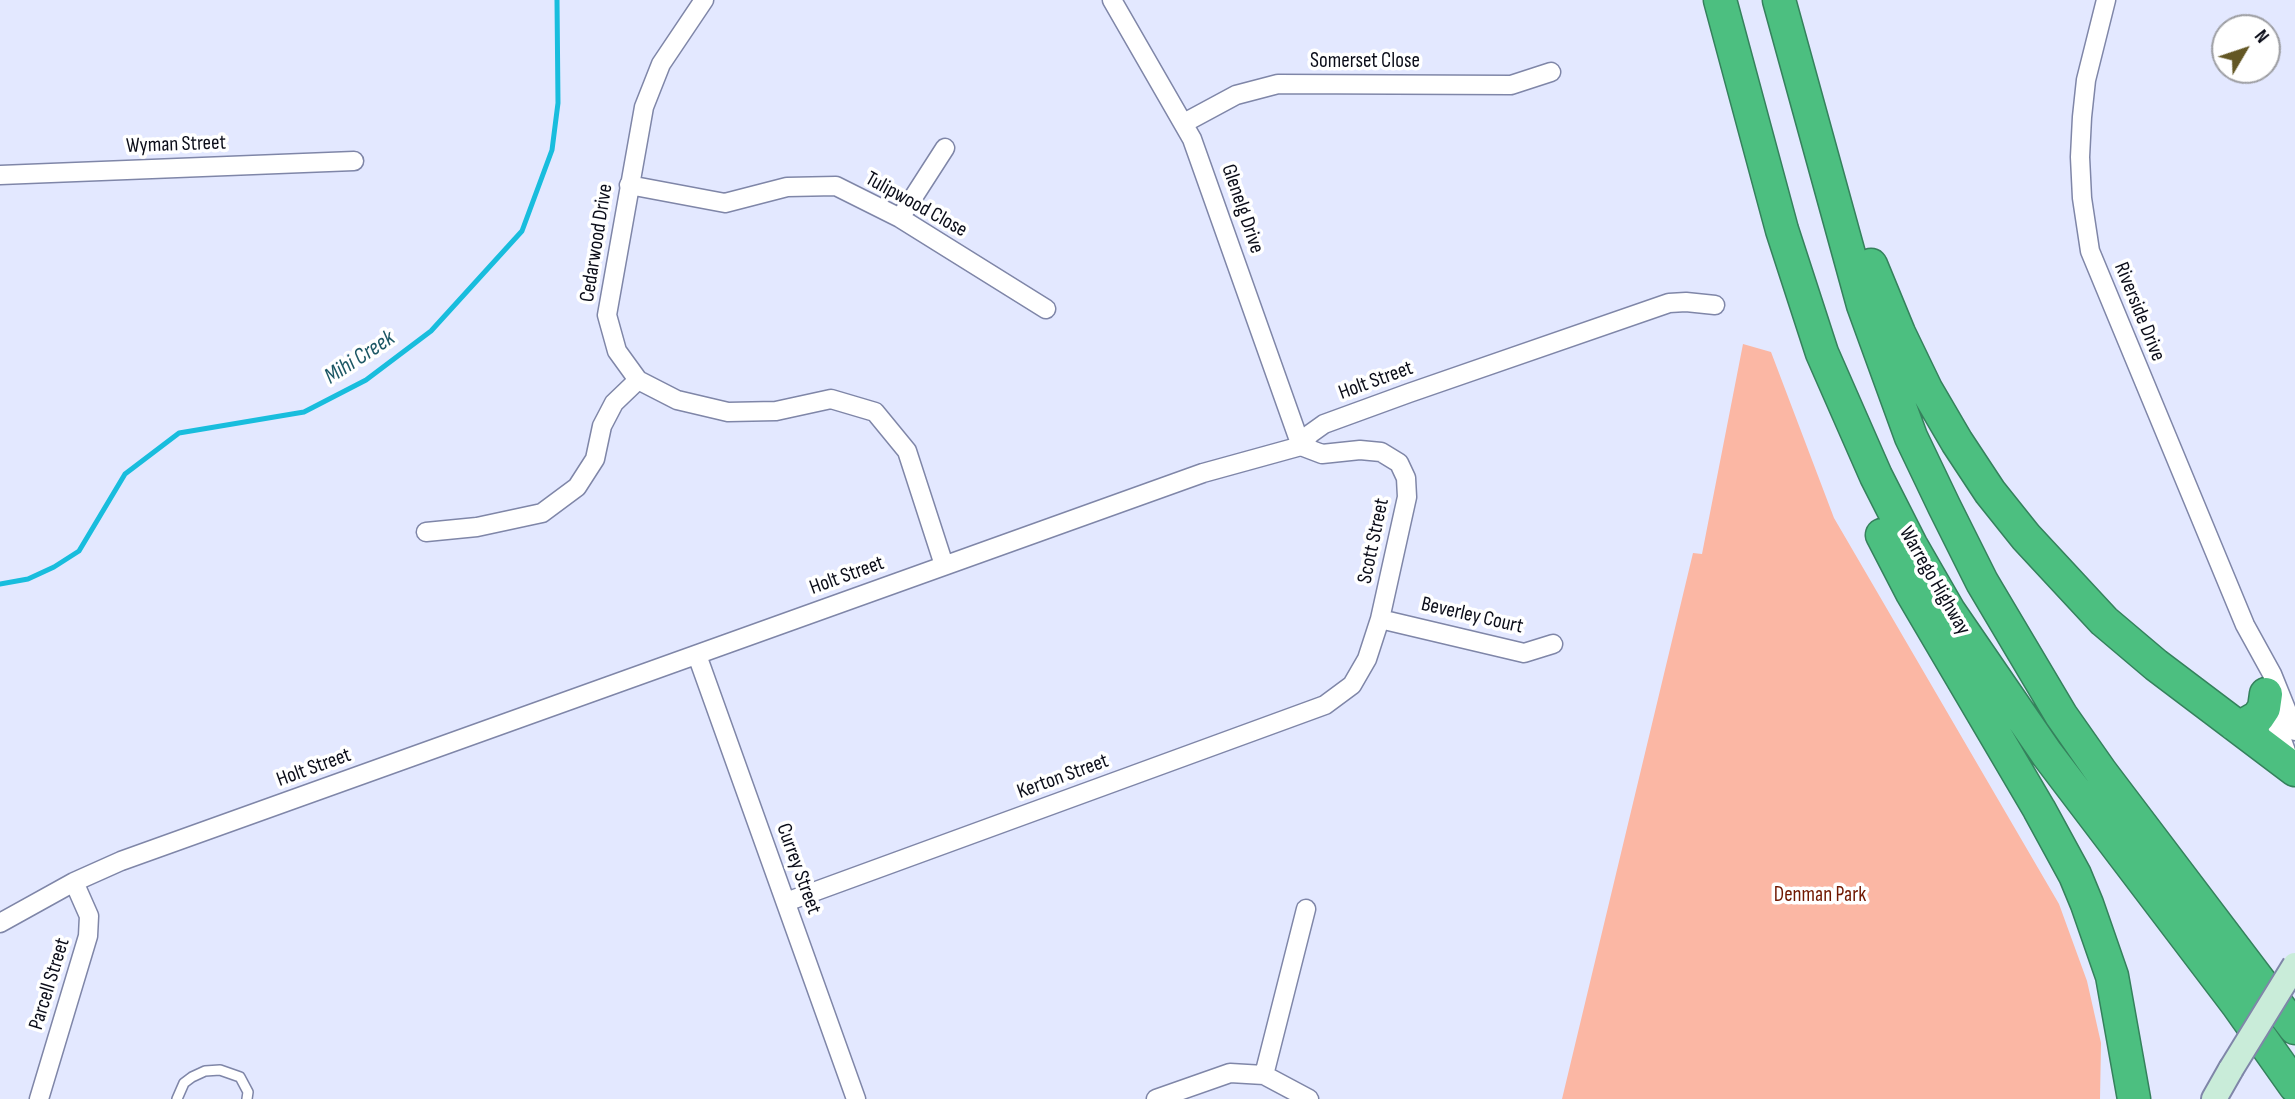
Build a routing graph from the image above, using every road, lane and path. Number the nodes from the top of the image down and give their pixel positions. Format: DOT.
graph roads {
  1 [pos="704,0"];
  2 [pos="1112,0"];
  3 [pos="1720,0"];
  4 [pos="1779,0"];
  5 [pos="2106,0"];
  6 [pos="1551,72"];
  7 [pos="1184,123"];
  8 [pos="945,148"];
  9 [pos="355,161"];
  10 [pos="0,175"];
  11 [pos="629,185"];
  12 [pos="1832,194"];
  13 [pos="900,218"];
  14 [pos="1800,288"];
  15 [pos="1715,305"];
  16 [pos="1046,309"];
  17 [pos="638,380"];
  18 [pos="1301,446"];
  19 [pos="426,532"];
  20 [pos="944,565"];
  21 [pos="1380,619"];
  22 [pos="2245,625"];
  23 [pos="1553,644"];
  24 [pos="697,655"];
  25 [pos="1352,685"];
  26 [pos="2266,694"];
  27 [pos="2234,724"];
  28 [pos="2295,731"];
  29 [pos="2294,771"];
  30 [pos="74,882"];
  31 [pos="786,902"];
  32 [pos="1306,909"];
  33 [pos="0,923"];
  34 [pos="2295,965"];
  35 [pos="2295,1028"];
  36 [pos="1264,1075"];
  37 [pos="2295,1086"];
  38 [pos="40,1099"];
  39 [pos="177,1099"];
  40 [pos="247,1099"];
  41 [pos="856,1099"];
  42 [pos="1156,1099"];
  43 [pos="1309,1099"];
  44 [pos="2134,1099"];
  45 [pos="2214,1099"];
  1 -- 11 [label="street, Cedarwood Drive"];
  2 -- 7 [label="street, Glenelg Drive"];
  3 -- 14 [label="highway, Warrego Highway"];
  4 -- 12 [label="highway, Warrego Highway"];
  5 -- 22 [label="street, Riverside Drive"];
  6 -- 7 [label="street, Somerset Close"];
  7 -- 18 [label="street, Glenelg Drive"];
  8 -- 13 [label="street"];
  9 -- 10 [label="street, Wyman Street"];
  11 -- 13 [label="street, Tulipwood Close"];
  11 -- 17 [label="street, Cedarwood Drive"];
  12 -- 27 [label="highway"];
  12 -- 35 [label="highway, Warrego Highway"];
  13 -- 16 [label="street, Tulipwood Close"];
  14 -- 37 [label="highway, Warrego Highway"];
  14 -- 44 [label="highway"];
  15 -- 18 [label="street, Holt Street"];
  17 -- 19 [label="street"];
  17 -- 20 [label="street, Cedarwood Drive"];
  18 -- 20 [label="street, Holt Street"];
  18 -- 21 [label="street, Scott Street"];
  20 -- 24 [label="street, Holt Street"];
  21 -- 23 [label="street, Beverley Court"];
  21 -- 25 [label="street, Scott Street"];
  22 -- 26 [label="street, Riverside Drive"];
  22 -- 28 [label="street, Riverside Drive"];
  24 -- 30 [label="street, Holt Street"];
  24 -- 31 [label="street, Currey Street"];
  25 -- 31 [label="street, Kerton Street"];
  26 -- 27 [label="highway"];
  26 -- 29 [label="street, Riverside Drive"];
  27 -- 29 [label="highway"];
  30 -- 33 [label="street, Holt Street"];
  30 -- 38 [label="street, Parcell Street"];
  31 -- 41 [label="street, Currey Street"];
  32 -- 36 [label="street"];
  34 -- 45 [label="main road, bridge"];
  36 -- 42 [label="street"];
  36 -- 43 [label="street"];
  39 -- 40 [label="lane"];
}
